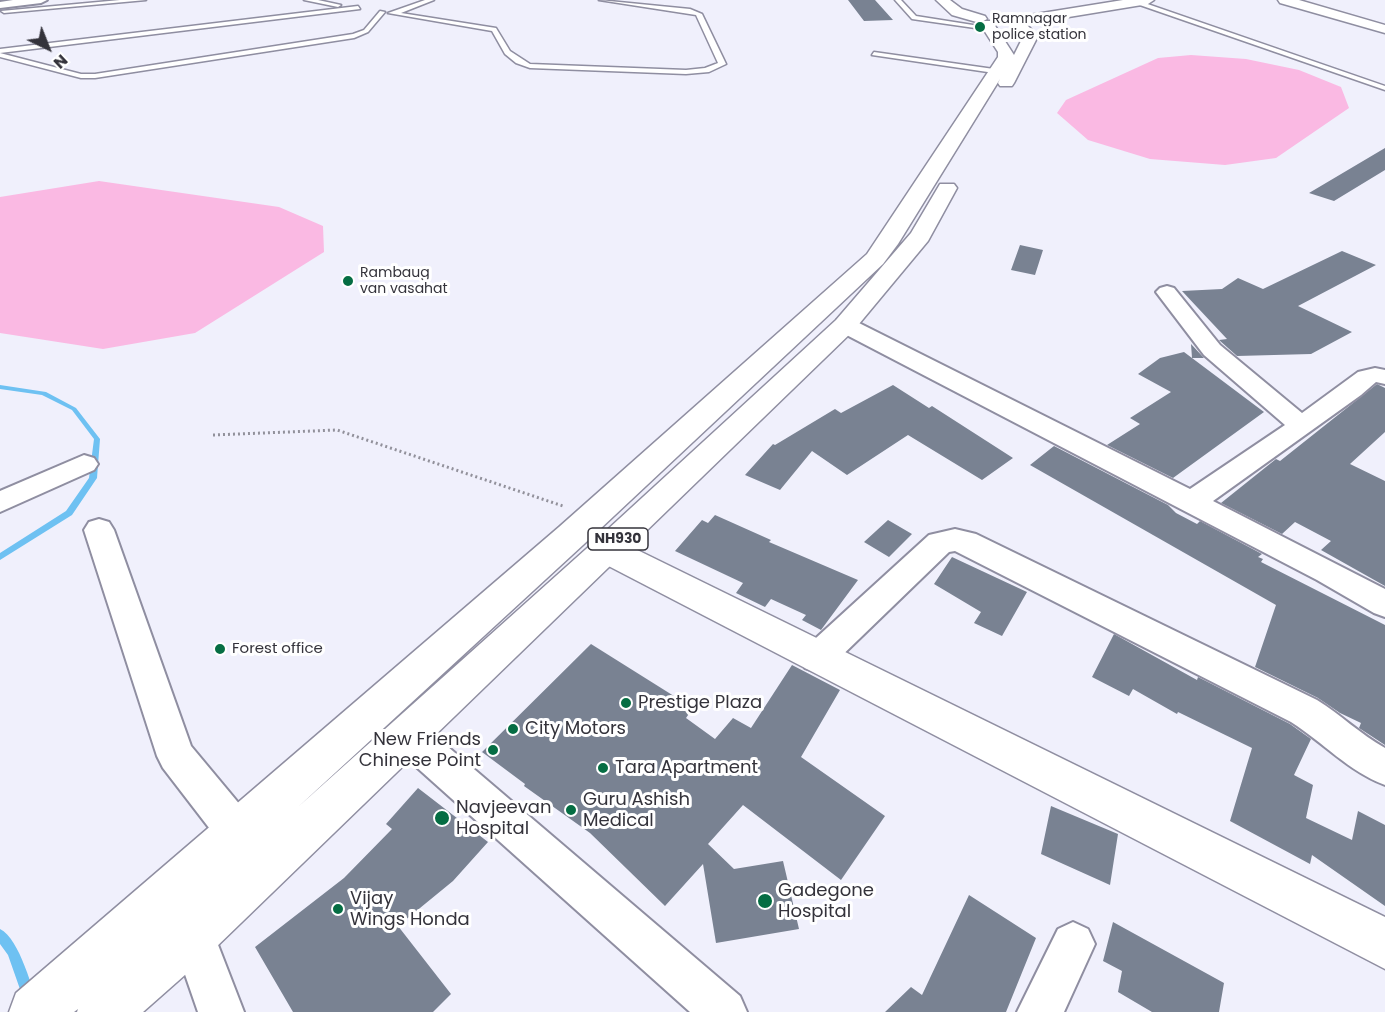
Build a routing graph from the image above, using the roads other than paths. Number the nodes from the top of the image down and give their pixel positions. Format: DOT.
graph roads {
  1 [pos="40,0"];
  2 [pos="143,0"];
  3 [pos="307,0"];
  4 [pos="431,0"];
  5 [pos="602,0"];
  6 [pos="898,0"];
  7 [pos="942,0"];
  8 [pos="957,0"];
  9 [pos="1111,0"];
  10 [pos="1285,0"];
  11 [pos="25,1"];
  12 [pos="617,1"];
  13 [pos="1142,1"];
  14 [pos="1,10"];
  15 [pos="374,11"];
  16 [pos="382,12"];
  17 [pos="391,13"];
  18 [pos="997,21"];
  19 [pos="1385,28"];
  20 [pos="0,53"];
  21 [pos="874,54"];
  22 [pos="1004,73"];
  23 [pos="1385,88"];
  24 [pos="1167,292"];
  25 [pos="845,324"];
  26 [pos="1382,372"];
  27 [pos="1301,425"];
  28 [pos="84,464"];
  29 [pos="0,502"];
  30 [pos="1191,502"];
  31 [pos="99,530"];
  32 [pos="590,534"];
  33 [pos="1385,604"];
  34 [pos="817,658"];
  35 [pos="408,735"];
  36 [pos="1385,768"];
  37 [pos="237,832"];
  38 [pos="193,934"];
  39 [pos="1073,944"];
  40 [pos="1385,944"];
  41 [pos="106,990"];
  42 [pos="35,1012"];
  43 [pos="221,1012"];
  44 [pos="724,1012"];
  45 [pos="1040,1012"];
  1 -- 11 [label="street"];
  1 -- 14 [label="lane"];
  2 -- 14 [label="lane"];
  3 -- 20 [label="lane"];
  4 -- 17 [label="lane"];
  5 -- 12 [label="lane"];
  6 -- 18 [label="lane"];
  7 -- 18 [label="main road"];
  8 -- 18 [label="main road"];
  9 -- 18 [label="main road"];
  10 -- 19 [label="main road"];
  11 -- 14 [label="street"];
  12 -- 17 [label="lane"];
  13 -- 18 [label="main road"];
  13 -- 23 [label="lane"];
  15 -- 16 [label="lane"];
  16 -- 17 [label="lane"];
  16 -- 20 [label="lane"];
  18 -- 22 [label="main road, NH930"];
  21 -- 22 [label="lane"];
  22 -- 25 [label="main road, NH930"];
  22 -- 32 [label="main road, NH930"];
  24 -- 27 [label="street"];
  25 -- 30 [label="street"];
  25 -- 32 [label="main road, NH930"];
  26 -- 27 [label="street"];
  27 -- 30 [label="street"];
  28 -- 29 [label="street"];
  30 -- 33 [label="street"];
  31 -- 37 [label="street"];
  32 -- 34 [label="main road"];
  32 -- 35 [label="main road, NH930"];
  32 -- 37 [label="main road, NH930"];
  34 -- 36 [label="street"];
  34 -- 40 [label="main road"];
  35 -- 38 [label="main road, NH930"];
  35 -- 44 [label="street"];
  37 -- 41 [label="main road, NH930"];
  38 -- 41 [label="main road, NH930"];
  38 -- 43 [label="street"];
  39 -- 45 [label="street"];
  41 -- 42 [label="main road, NH930"];
}
